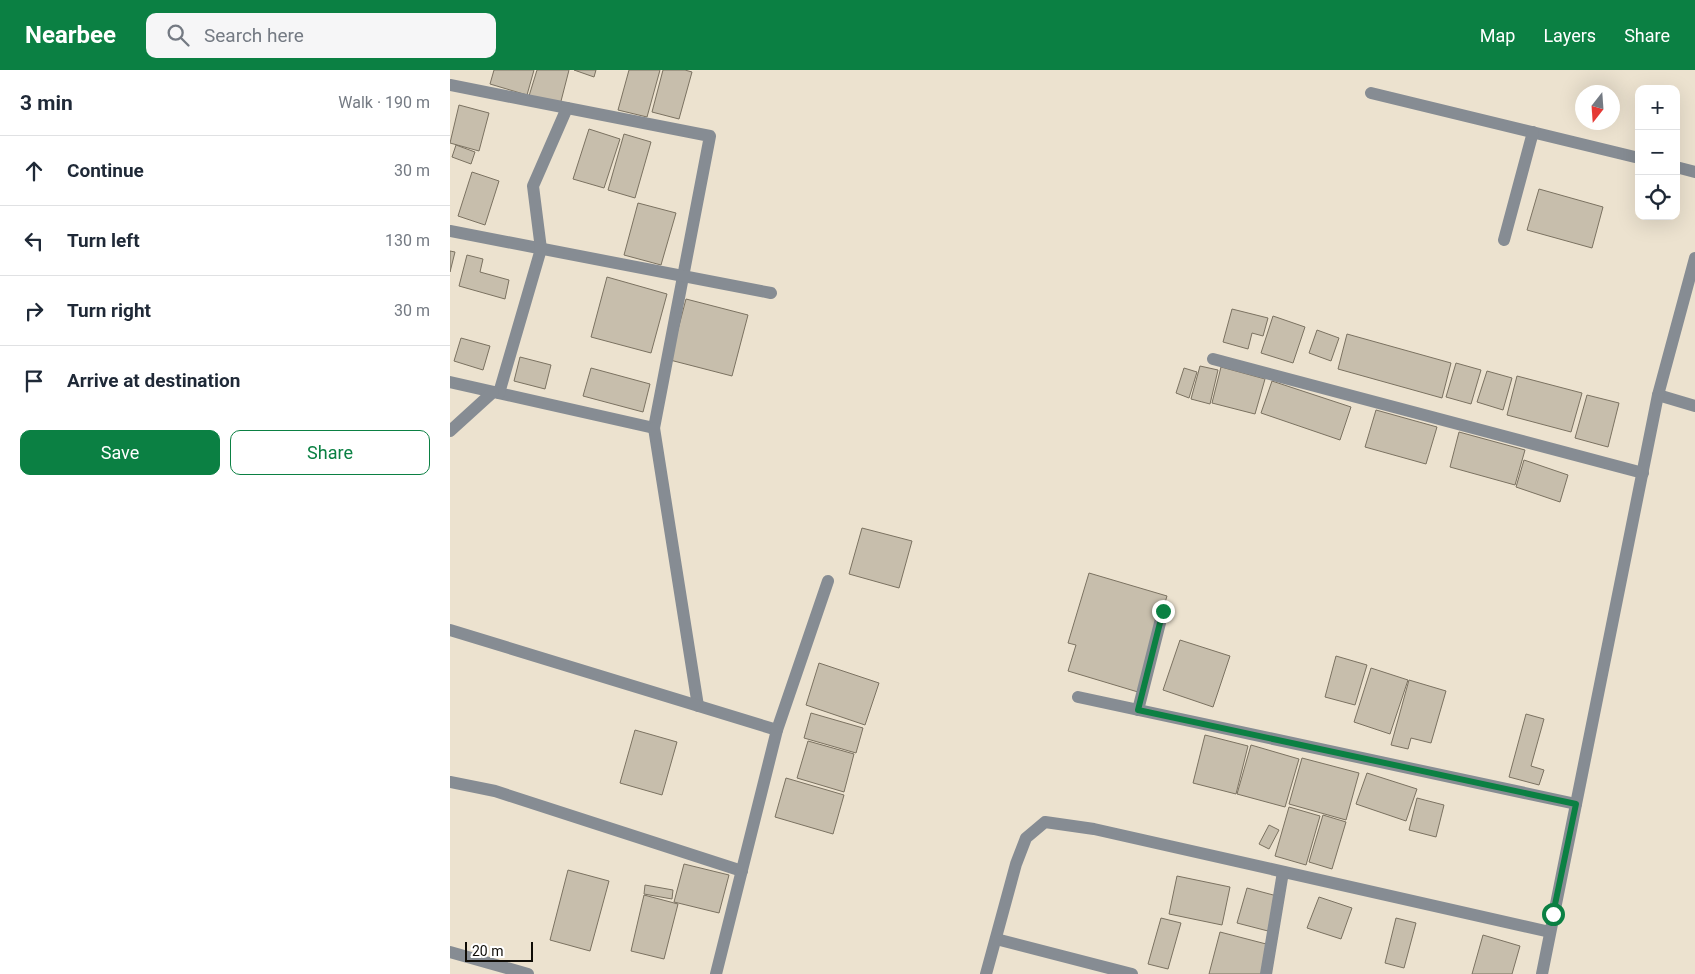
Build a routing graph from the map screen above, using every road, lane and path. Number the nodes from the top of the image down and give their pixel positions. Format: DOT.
graph roads {
  1 [pos="450,85"];
  2 [pos="1371,93"];
  3 [pos="567,108"];
  4 [pos="1533,132"];
  5 [pos="1635,157"];
  6 [pos="1680,168"];
  7 [pos="1695,172"];
  8 [pos="450,231"];
  9 [pos="1504,240"];
  10 [pos="541,248"];
  11 [pos="1695,258"];
  12 [pos="682,276"];
  13 [pos="771,293"];
  14 [pos="1213,359"];
  15 [pos="450,382"];
  16 [pos="496,393"];
  17 [pos="1658,395"];
  18 [pos="1695,406"];
  19 [pos="654,428"];
  20 [pos="450,431"];
  21 [pos="1643,473"];
  22 [pos="828,582"];
  23 [pos="1163,611"];
  24 [pos="450,630"];
  25 [pos="1078,697"];
  26 [pos="698,706"];
  27 [pos="1138,710"];
  28 [pos="777,730"];
  29 [pos="450,782"];
  30 [pos="1576,804"];
  31 [pos="742,871"];
  32 [pos="1283,872"];
  33 [pos="1550,932"];
  34 [pos="996,939"];
  35 [pos="450,952"];
  36 [pos="528,974"];
  37 [pos="716,974"];
  38 [pos="986,974"];
  39 [pos="1132,974"];
  40 [pos="1266,974"];
  41 [pos="1542,974"];
  1 -- 3 [label="street"];
  2 -- 4 [label="street"];
  3 -- 10 [label="street"];
  3 -- 12 [label="street"];
  4 -- 5 [label="street"];
  4 -- 9 [label="street"];
  6 -- 7 [label="street"];
  8 -- 10 [label="street"];
  10 -- 12 [label="street"];
  10 -- 16 [label="street"];
  11 -- 17 [label="street"];
  12 -- 13 [label="street"];
  12 -- 19 [label="street"];
  14 -- 21 [label="street"];
  15 -- 16 [label="street"];
  16 -- 19 [label="street"];
  16 -- 20 [label="street"];
  17 -- 18 [label="street"];
  17 -- 21 [label="street"];
  19 -- 26 [label="street"];
  21 -- 30 [label="street"];
  22 -- 28 [label="street"];
  23 -- 27 [label="street"];
  24 -- 26 [label="street"];
  25 -- 27 [label="street"];
  26 -- 28 [label="street"];
  27 -- 30 [label="street"];
  28 -- 31 [label="street"];
  29 -- 31 [label="street"];
  30 -- 33 [label="street"];
  31 -- 37 [label="street"];
  32 -- 33 [label="street"];
  32 -- 34 [label="street"];
  32 -- 40 [label="street"];
  33 -- 41 [label="street"];
  34 -- 38 [label="street"];
  34 -- 39 [label="street"];
  35 -- 36 [label="street"];
}
